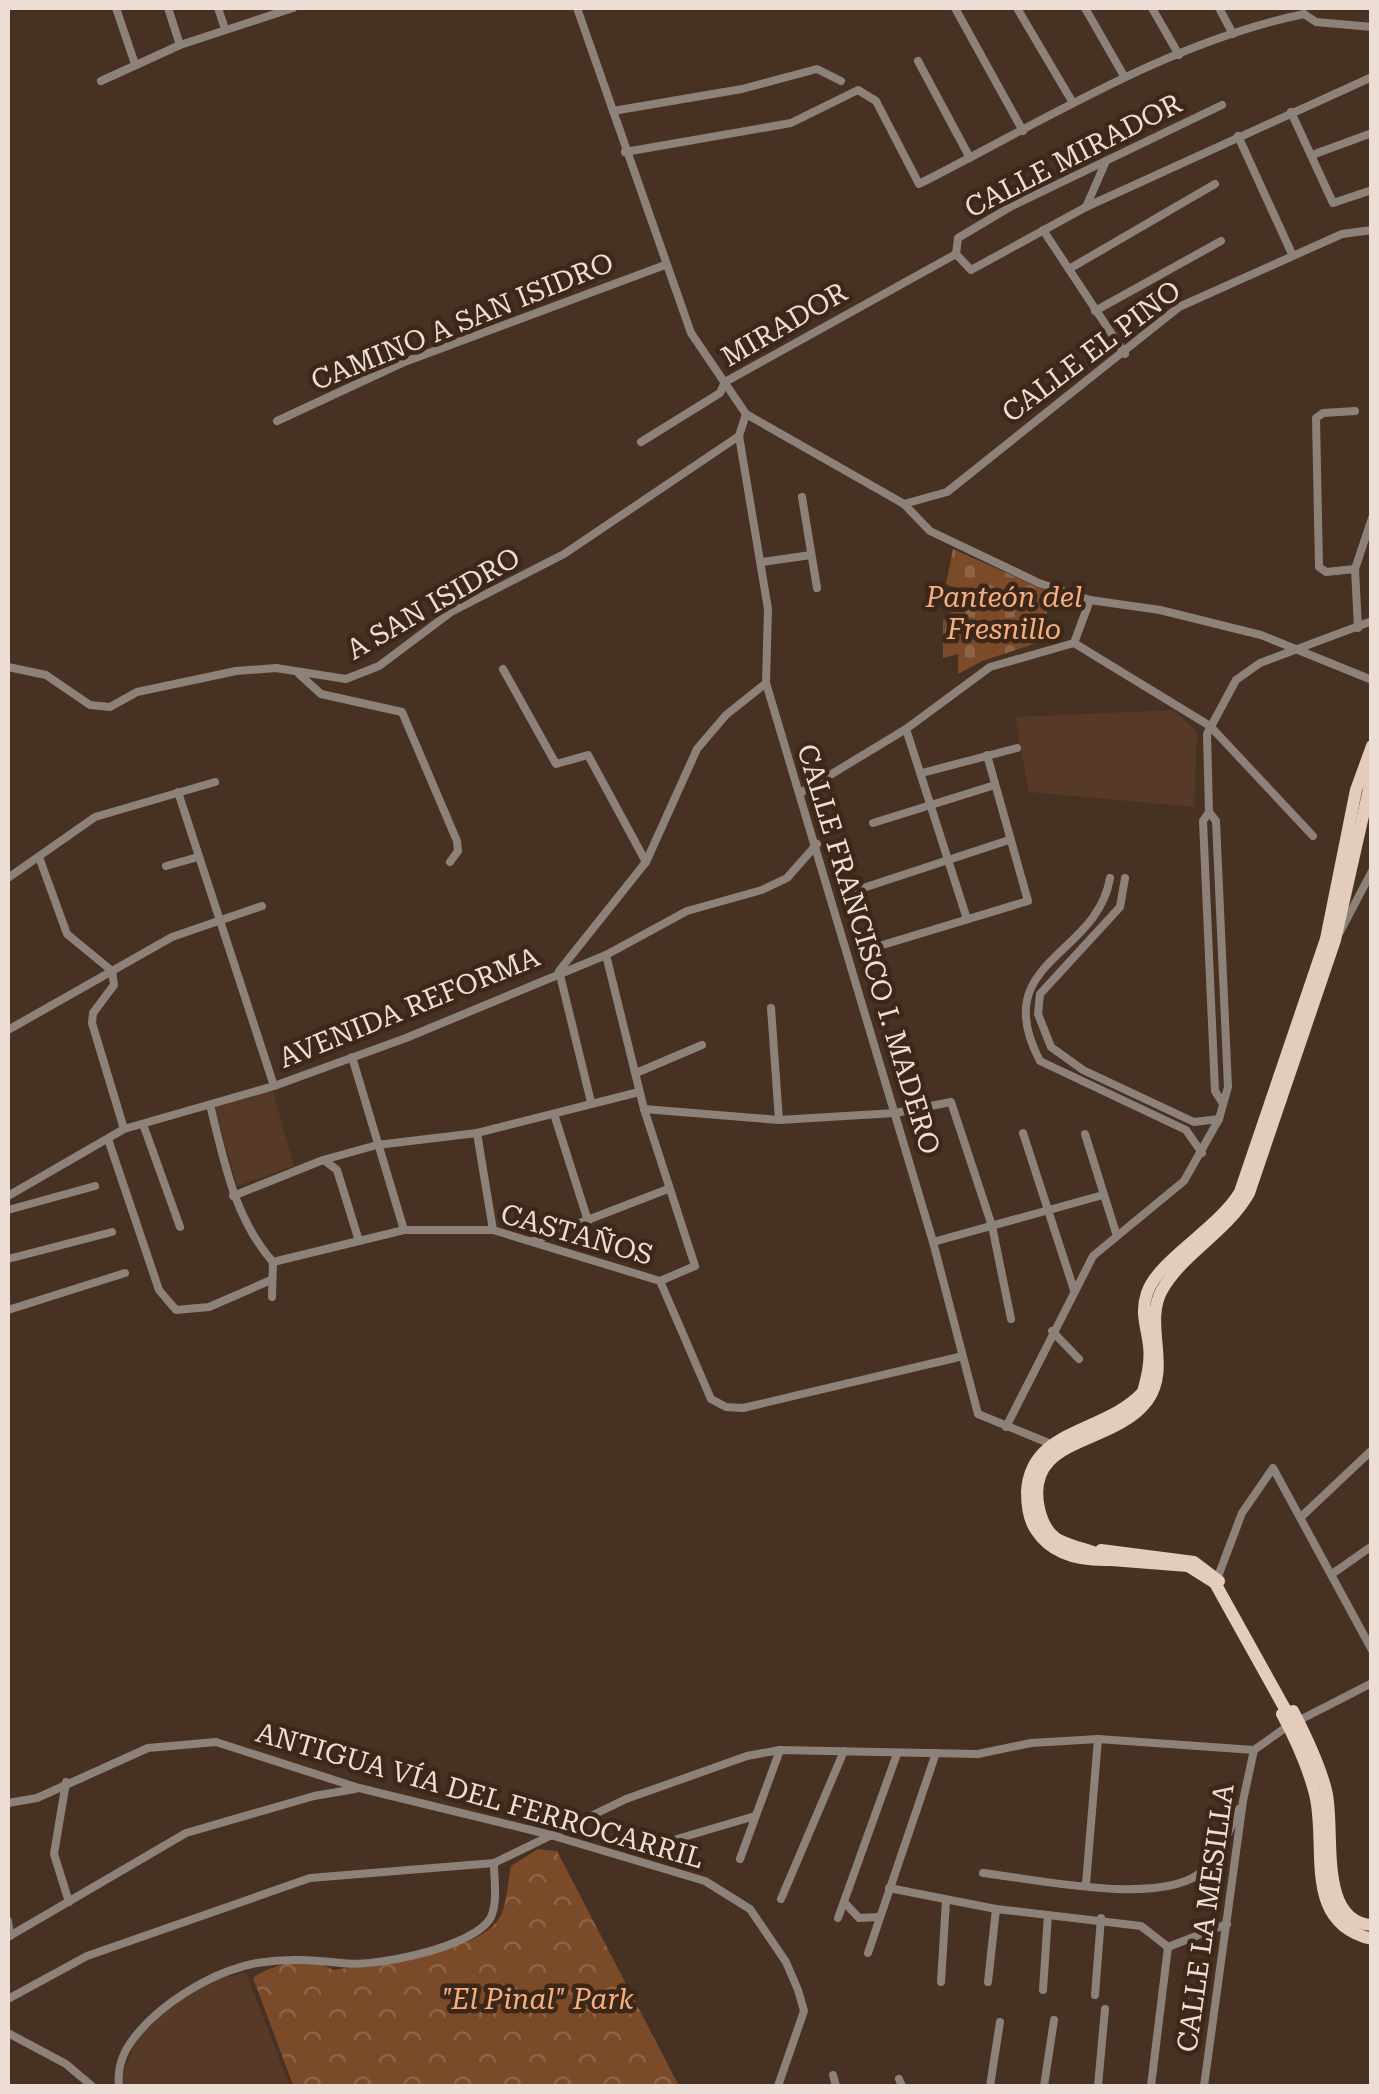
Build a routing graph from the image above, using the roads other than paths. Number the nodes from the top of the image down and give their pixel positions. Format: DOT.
graph roads {
  1 [pos="116,8"];
  2 [pos="168,8"];
  3 [pos="218,8"];
  4 [pos="293,8"];
  5 [pos="578,8"];
  6 [pos="955,8"];
  7 [pos="1017,8"];
  8 [pos="1085,8"];
  9 [pos="1152,8"];
  10 [pos="1219,8"];
  11 [pos="272,11"];
  12 [pos="1303,11"];
  13 [pos="1372,27"];
  14 [pos="225,29"];
  15 [pos="1233,34"];
  16 [pos="180,45"];
  17 [pos="1179,56"];
  18 [pos="918,61"];
  19 [pos="135,64"];
  20 [pos="1124,76"];
  21 [pos="1372,77"];
  22 [pos="100,81"];
  23 [pos="841,81"];
  24 [pos="1073,103"];
  25 [pos="1222,105"];
  26 [pos="613,111"];
  27 [pos="1291,112"];
  28 [pos="1022,131"];
  29 [pos="1372,133"];
  30 [pos="1238,136"];
  31 [pos="625,152"];
  32 [pos="1312,155"];
  33 [pos="970,158"];
  34 [pos="1107,159"];
  35 [pos="1215,184"];
  36 [pos="1372,190"];
  37 [pos="1086,207"];
  38 [pos="1043,230"];
  39 [pos="1372,230"];
  40 [pos="1221,241"];
  41 [pos="956,254"];
  42 [pos="1292,254"];
  43 [pos="665,264"];
  44 [pos="1068,268"];
  45 [pos="1095,311"];
  46 [pos="1125,354"];
  47 [pos="725,382"];
  48 [pos="1355,410"];
  49 [pos="746,414"];
  50 [pos="277,421"];
  51 [pos="739,436"];
  52 [pos="641,442"];
  53 [pos="802,498"];
  54 [pos="904,504"];
  55 [pos="1372,518"];
  56 [pos="811,555"];
  57 [pos="762,562"];
  58 [pos="1355,569"];
  59 [pos="816,588"];
  60 [pos="1090,600"];
  61 [pos="1372,621"];
  62 [pos="1358,628"];
  63 [pos="1074,643"];
  64 [pos="1302,650"];
  65 [pos="8,667"];
  66 [pos="504,668"];
  67 [pos="296,672"];
  68 [pos="1372,680"];
  69 [pos="766,682"];
  70 [pos="1210,726"];
  71 [pos="906,729"];
  72 [pos="1372,746"];
  73 [pos="1017,748"];
  74 [pos="987,755"];
  75 [pos="922,774"];
  76 [pos="1372,776"];
  77 [pos="215,782"];
  78 [pos="995,785"];
  79 [pos="178,792"];
  80 [pos="802,792"];
  81 [pos="930,804"];
  82 [pos="1210,812"];
  83 [pos="873,823"];
  84 [pos="1313,836"];
  85 [pos="1009,840"];
  86 [pos="817,844"];
  87 [pos="39,857"];
  88 [pos="198,857"];
  89 [pos="450,862"];
  90 [pos="646,862"];
  91 [pos="946,862"];
  92 [pos="166,866"];
  93 [pos="1370,871"];
  94 [pos="8,878"];
  95 [pos="1110,878"];
  96 [pos="1125,878"];
  97 [pos="857,890"];
  98 [pos="262,906"];
  99 [pos="967,919"];
  100 [pos="219,922"];
  101 [pos="1335,940"];
  102 [pos="866,950"];
  103 [pos="606,954"];
  104 [pos="112,971"];
  105 [pos="559,971"];
  106 [pos="1024,1001"];
  107 [pos="1039,1003"];
  108 [pos="772,1008"];
  109 [pos="8,1030"];
  110 [pos="702,1046"];
  111 [pos="352,1057"];
  112 [pos="636,1074"];
  113 [pos="274,1086"];
  114 [pos="639,1092"];
  115 [pos="591,1102"];
  116 [pos="1222,1102"];
  117 [pos="210,1104"];
  118 [pos="644,1109"];
  119 [pos="895,1113"];
  120 [pos="554,1114"];
  121 [pos="1219,1119"];
  122 [pos="779,1120"];
  123 [pos="1194,1122"];
  124 [pos="142,1124"];
  125 [pos="124,1129"];
  126 [pos="477,1132"];
  127 [pos="1023,1132"];
  128 [pos="1187,1132"];
  129 [pos="1085,1134"];
  130 [pos="108,1139"];
  131 [pos="378,1144"];
  132 [pos="1202,1152"];
  133 [pos="323,1160"];
  134 [pos="43,1176"];
  135 [pos="96,1186"];
  136 [pos="668,1189"];
  137 [pos="1103,1195"];
  138 [pos="8,1196"];
  139 [pos="233,1196"];
  140 [pos="51,1198"];
  141 [pos="8,1210"];
  142 [pos="1046,1211"];
  143 [pos="588,1220"];
  144 [pos="992,1226"];
  145 [pos="180,1227"];
  146 [pos="404,1230"];
  147 [pos="493,1230"];
  148 [pos="112,1232"];
  149 [pos="1116,1233"];
  150 [pos="359,1241"];
  151 [pos="530,1242"];
  152 [pos="933,1242"];
  153 [pos="8,1260"];
  154 [pos="272,1262"];
  155 [pos="126,1273"];
  156 [pos="272,1280"];
  157 [pos="660,1281"];
  158 [pos="1074,1290"];
  159 [pos="272,1297"];
  160 [pos="8,1310"];
  161 [pos="1012,1319"];
  162 [pos="1052,1332"];
  163 [pos="960,1358"];
  164 [pos="1080,1359"];
  165 [pos="1006,1427"];
  166 [pos="1057,1447"];
  167 [pos="1372,1450"];
  168 [pos="1301,1516"];
  169 [pos="1372,1546"];
  170 [pos="1092,1555"];
  171 [pos="1332,1574"];
  172 [pos="1217,1579"];
  173 [pos="1372,1650"];
  174 [pos="1370,1688"];
  175 [pos="1293,1723"];
  176 [pos="1098,1739"];
  177 [pos="780,1750"];
  178 [pos="1254,1750"];
  179 [pos="844,1751"];
  180 [pos="936,1752"];
  181 [pos="897,1754"];
  182 [pos="66,1782"];
  183 [pos="359,1788"];
  184 [pos="1243,1801"];
  185 [pos="8,1803"];
  186 [pos="754,1816"];
  187 [pos="547,1834"];
  188 [pos="678,1840"];
  189 [pos="740,1859"];
  190 [pos="494,1863"];
  191 [pos="983,1873"];
  192 [pos="1086,1884"];
  193 [pos="889,1888"];
  194 [pos="782,1898"];
  195 [pos="946,1901"];
  196 [pos="69,1902"];
  197 [pos="844,1902"];
  198 [pos="996,1909"];
  199 [pos="1048,1915"];
  200 [pos="838,1918"];
  201 [pos="879,1918"];
  202 [pos="1101,1918"];
  203 [pos="8,1920"];
  204 [pos="1227,1924"];
  205 [pos="1372,1925"];
  206 [pos="9,1936"];
  207 [pos="1372,1936"];
  208 [pos="1168,1948"];
  209 [pos="868,1953"];
  210 [pos="941,1982"];
  211 [pos="988,1982"];
  212 [pos="1043,1990"];
  213 [pos="1095,1995"];
  214 [pos="8,1999"];
  215 [pos="1104,2010"];
  216 [pos="1054,2020"];
  217 [pos="1000,2022"];
  218 [pos="8,2032"];
  219 [pos="834,2075"];
  220 [pos="92,2086"];
  221 [pos="119,2086"];
  222 [pos="778,2086"];
  223 [pos="836,2086"];
  224 [pos="990,2086"];
  225 [pos="1044,2086"];
  226 [pos="1098,2086"];
  227 [pos="1151,2086"];
  228 [pos="1204,2086"];
  1 -- 19 [label="street"];
  2 -- 16 [label="street"];
  3 -- 14 [label="street"];
  4 -- 11 [label="street"];
  5 -- 26 [label="street"];
  6 -- 28 [label="street"];
  7 -- 24 [label="street"];
  8 -- 20 [label="street"];
  9 -- 17 [label="street"];
  10 -- 15 [label="street"];
  11 -- 14 [label="street"];
  12 -- 13 [label="street"];
  12 -- 15 [label="street"];
  14 -- 16 [label="street"];
  15 -- 17 [label="street"];
  16 -- 19 [label="street"];
  17 -- 20 [label="street"];
  18 -- 33 [label="street"];
  19 -- 22 [label="street"];
  20 -- 24 [label="street"];
  21 -- 27 [label="street"];
  23 -- 26 [label="street"];
  24 -- 28 [label="street"];
  25 -- 34 [label="street, CALLE MIRADOR"];
  26 -- 31 [label="street"];
  27 -- 30 [label="street"];
  27 -- 32 [label="street"];
  28 -- 33 [label="street"];
  29 -- 32 [label="street"];
  30 -- 37 [label="street"];
  30 -- 42 [label="street"];
  31 -- 33 [label="street"];
  31 -- 43 [label="street"];
  32 -- 36 [label="street"];
  34 -- 37 [label="street"];
  34 -- 41 [label="street, CALLE MIRADOR"];
  35 -- 44 [label="street"];
  37 -- 38 [label="street"];
  38 -- 41 [label="street"];
  38 -- 44 [label="street"];
  39 -- 42 [label="street, CALLE EL PINO"];
  40 -- 45 [label="street"];
  41 -- 47 [label="street, MIRADOR"];
  42 -- 46 [label="street, CALLE EL PINO"];
  43 -- 47 [label="street"];
  43 -- 50 [label="street, CAMINO A SAN ISIDRO"];
  44 -- 45 [label="street"];
  45 -- 46 [label="street"];
  46 -- 54 [label="street, CALLE EL PINO"];
  47 -- 49 [label="street"];
  47 -- 52 [label="street, MIRADOR"];
  48 -- 58 [label="street"];
  49 -- 51 [label="street, CALLE FRANCISCO I. MADERO"];
  49 -- 54 [label="street"];
  51 -- 57 [label="street, CALLE FRANCISCO I. MADERO"];
  51 -- 67 [label="street, A SAN ISIDRO"];
  53 -- 56 [label="street"];
  54 -- 60 [label="street"];
  55 -- 58 [label="street"];
  56 -- 57 [label="street"];
  56 -- 59 [label="street"];
  57 -- 69 [label="street, CALLE FRANCISCO I. MADERO"];
  58 -- 62 [label="street"];
  60 -- 63 [label="street"];
  60 -- 64 [label="street"];
  61 -- 62 [label="street"];
  62 -- 64 [label="street"];
  63 -- 70 [label="street"];
  63 -- 71 [label="street"];
  64 -- 68 [label="street"];
  64 -- 70 [label="street"];
  65 -- 67 [label="street, A SAN ISIDRO"];
  66 -- 90 [label="street"];
  67 -- 89 [label="street"];
  69 -- 80 [label="street, CALLE FRANCISCO I. MADERO"];
  69 -- 90 [label="street"];
  70 -- 82 [label="street"];
  70 -- 84 [label="street"];
  71 -- 75 [label="street"];
  71 -- 80 [label="street"];
  72 -- 166 [label="main road"];
  73 -- 74 [label="street"];
  74 -- 75 [label="street"];
  74 -- 78 [label="street"];
  75 -- 81 [label="street"];
  76 -- 101 [label="main road"];
  77 -- 79 [label="street"];
  78 -- 81 [label="street, CALLE FRANCISCO I. MADERO"];
  78 -- 85 [label="street"];
  79 -- 87 [label="street"];
  79 -- 88 [label="street"];
  80 -- 86 [label="street, CALLE FRANCISCO I. MADERO"];
  81 -- 83 [label="street, CALLE FRANCISCO I. MADERO"];
  81 -- 91 [label="street"];
  82 -- 116 [label="street"];
  82 -- 116 [label="street"];
  85 -- 91 [label="street"];
  85 -- 99 [label="street"];
  86 -- 103 [label="street, AVENIDA REFORMA"];
  86 -- 119 [label="street, CALLE FRANCISCO I. MADERO"];
  87 -- 94 [label="street"];
  87 -- 104 [label="street"];
  88 -- 92 [label="street"];
  88 -- 100 [label="street"];
  90 -- 105 [label="street"];
  91 -- 97 [label="street"];
  91 -- 99 [label="street"];
  93 -- 101 [label="street"];
  95 -- 106 [label="street"];
  96 -- 107 [label="street"];
  98 -- 100 [label="street"];
  99 -- 102 [label="street"];
  100 -- 104 [label="street"];
  100 -- 113 [label="street"];
  101 -- 166 [label="main road"];
  103 -- 105 [label="street, AVENIDA REFORMA"];
  103 -- 112 [label="street"];
  104 -- 109 [label="street"];
  104 -- 125 [label="street"];
  105 -- 111 [label="street, AVENIDA REFORMA"];
  105 -- 115 [label="street"];
  106 -- 107 [label="street"];
  106 -- 128 [label="street"];
  107 -- 123 [label="street"];
  108 -- 122 [label="street"];
  110 -- 112 [label="street"];
  111 -- 113 [label="street, AVENIDA REFORMA"];
  111 -- 131 [label="street"];
  112 -- 114 [label="street"];
  113 -- 117 [label="street, AVENIDA REFORMA"];
  114 -- 115 [label="street"];
  114 -- 118 [label="street"];
  115 -- 120 [label="street"];
  116 -- 121 [label="street"];
  117 -- 124 [label="street, AVENIDA REFORMA"];
  117 -- 139 [label="street"];
  118 -- 122 [label="street"];
  118 -- 136 [label="street"];
  119 -- 122 [label="street"];
  119 -- 144 [label="street"];
  119 -- 152 [label="street, CALLE FRANCISCO I. MADERO"];
  120 -- 126 [label="street"];
  120 -- 143 [label="street"];
  121 -- 123 [label="street"];
  121 -- 132 [label="street"];
  123 -- 128 [label="street"];
  124 -- 125 [label="street, AVENIDA REFORMA"];
  124 -- 145 [label="street"];
  125 -- 130 [label="street, AVENIDA REFORMA"];
  126 -- 131 [label="street"];
  126 -- 147 [label="street"];
  127 -- 142 [label="street"];
  128 -- 132 [label="street"];
  129 -- 137 [label="street"];
  130 -- 134 [label="street, AVENIDA REFORMA"];
  130 -- 156 [label="street"];
  131 -- 133 [label="street"];
  131 -- 146 [label="street"];
  132 -- 149 [label="street"];
  133 -- 139 [label="street"];
  133 -- 150 [label="street"];
  134 -- 138 [label="street, AVENIDA REFORMA"];
  134 -- 140 [label="street"];
  135 -- 140 [label="street"];
  136 -- 143 [label="street"];
  136 -- 157 [label="street"];
  137 -- 142 [label="street"];
  137 -- 149 [label="street"];
  139 -- 154 [label="street"];
  140 -- 141 [label="street"];
  142 -- 144 [label="street"];
  142 -- 158 [label="street"];
  143 -- 151 [label="street"];
  144 -- 152 [label="street"];
  144 -- 161 [label="street"];
  146 -- 147 [label="street, CASTAÑOS"];
  146 -- 150 [label="street, CASTAÑOS"];
  147 -- 151 [label="street, CASTAÑOS"];
  148 -- 153 [label="street"];
  149 -- 158 [label="street"];
  150 -- 154 [label="street, CASTAÑOS"];
  151 -- 157 [label="street, CASTAÑOS"];
  152 -- 163 [label="street, CALLE FRANCISCO I. MADERO"];
  154 -- 156 [label="street"];
  155 -- 160 [label="street"];
  156 -- 159 [label="street"];
  157 -- 163 [label="street, CASTAÑOS"];
  158 -- 162 [label="street"];
  162 -- 164 [label="street"];
  162 -- 165 [label="street"];
  163 -- 165 [label="street, CALLE FRANCISCO I. MADERO"];
  165 -- 166 [label="street, CALLE FRANCISCO I. MADERO"];
  166 -- 170 [label="main road"];
  167 -- 168 [label="street"];
  168 -- 171 [label="street"];
  168 -- 172 [label="street"];
  169 -- 171 [label="street"];
  170 -- 172 [label="main road"];
  170 -- 175 [label="main road"];
  170 -- 207 [label="main road, bridge"];
  171 -- 173 [label="street"];
  172 -- 175 [label="main road"];
  174 -- 175 [label="street, CALLE LA MESILLA"];
  175 -- 178 [label="street, CALLE LA MESILLA"];
  175 -- 205 [label="main road"];
  175 -- 207 [label="main road"];
  176 -- 178 [label="street"];
  176 -- 180 [label="street"];
  176 -- 192 [label="street"];
  177 -- 179 [label="street"];
  177 -- 186 [label="street"];
  177 -- 187 [label="street"];
  178 -- 184 [label="street, CALLE LA MESILLA"];
  179 -- 181 [label="street"];
  179 -- 194 [label="street"];
  180 -- 181 [label="street"];
  180 -- 193 [label="street"];
  181 -- 197 [label="street"];
  182 -- 183 [label="street, ANTIGUA VÍA DEL FERROCARRIL"];
  182 -- 185 [label="street, ANTIGUA VÍA DEL FERROCARRIL"];
  182 -- 196 [label="street"];
  183 -- 187 [label="street, ANTIGUA VÍA DEL FERROCARRIL"];
  183 -- 196 [label="street"];
  184 -- 192 [label="street"];
  184 -- 204 [label="street, CALLE LA MESILLA"];
  186 -- 188 [label="street"];
  186 -- 189 [label="street"];
  187 -- 190 [label="street"];
  187 -- 222 [label="street, ANTIGUA VÍA DEL FERROCARRIL"];
  190 -- 214 [label="street"];
  190 -- 221 [label="street"];
  191 -- 192 [label="street"];
  193 -- 195 [label="street"];
  193 -- 201 [label="street"];
  195 -- 198 [label="street"];
  195 -- 210 [label="street"];
  196 -- 206 [label="street"];
  197 -- 200 [label="street"];
  197 -- 201 [label="street"];
  198 -- 199 [label="street"];
  198 -- 211 [label="street"];
  199 -- 202 [label="street"];
  199 -- 212 [label="street"];
  201 -- 209 [label="street"];
  202 -- 208 [label="street"];
  202 -- 213 [label="street"];
  203 -- 206 [label="street"];
  204 -- 208 [label="street"];
  204 -- 228 [label="street, CALLE LA MESILLA"];
  208 -- 227 [label="street"];
  215 -- 226 [label="street"];
  216 -- 225 [label="street"];
  217 -- 224 [label="street"];
  218 -- 220 [label="street"];
  219 -- 223 [label="street"];
}
